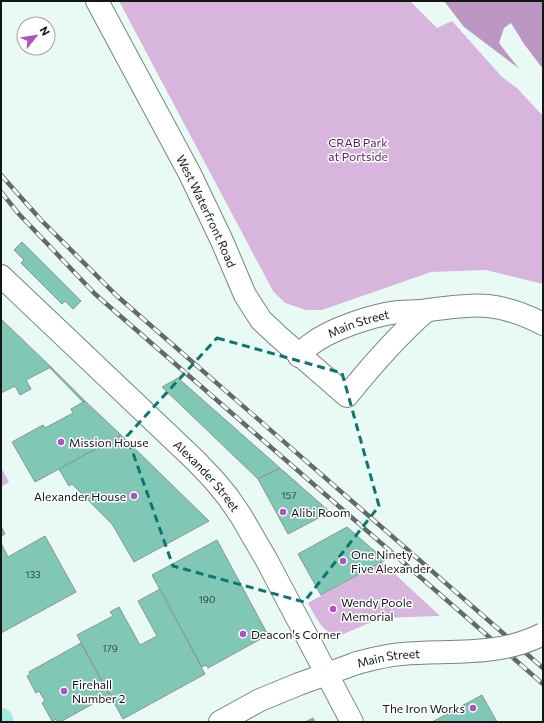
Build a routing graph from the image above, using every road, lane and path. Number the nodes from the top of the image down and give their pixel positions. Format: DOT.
graph roads {
  1 [pos="96,1"];
  2 [pos="1,276"];
  3 [pos="426,311"];
  4 [pos="543,324"];
  5 [pos="300,356"];
  6 [pos="347,396"];
  7 [pos="543,634"];
  8 [pos="326,674"];
  9 [pos="220,722"];
  10 [pos="352,722"];
  1 -- 5 [label="street, West Waterfront Road"];
  2 -- 8 [label="street, Alexander Street"];
  3 -- 4 [label="street, Main Street"];
  3 -- 5 [label="street, Main Street"];
  3 -- 6 [label="street, Main Street"];
  5 -- 6 [label="street, West Waterfront Road"];
  7 -- 8 [label="street, Main Street, bridge"];
  8 -- 9 [label="street, Main Street"];
  8 -- 10 [label="street, Alexander Street"];
}
